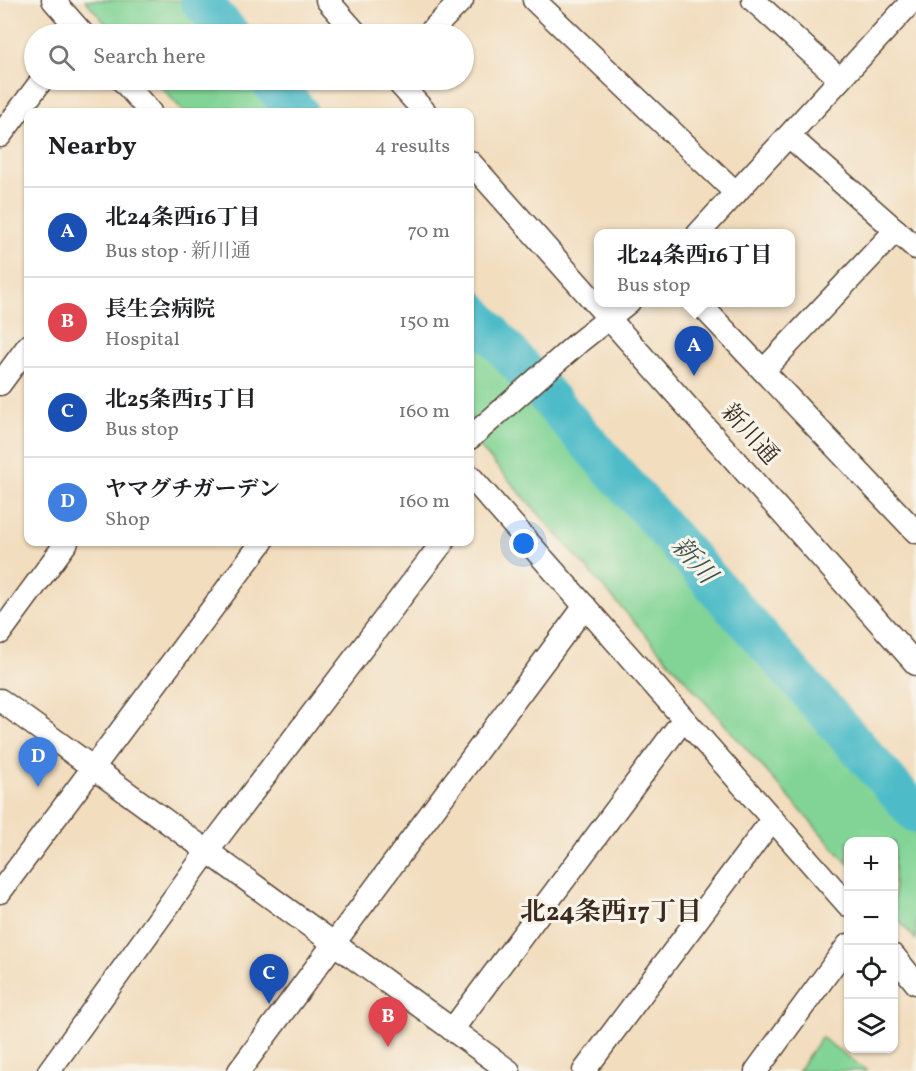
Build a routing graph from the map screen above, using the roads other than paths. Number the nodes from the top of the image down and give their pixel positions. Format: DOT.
graph roads {
  1 [pos="53,0"];
  2 [pos="327,0"];
  3 [pos="462,0"];
  4 [pos="534,0"];
  5 [pos="753,0"];
  6 [pos="913,0"];
  7 [pos="72,24"];
  8 [pos="348,24"];
  9 [pos="438,24"];
  10 [pos="840,79"];
  11 [pos="34,90"];
  12 [pos="131,90"];
  13 [pos="405,90"];
  14 [pos="146,108"];
  15 [pos="422,108"];
  16 [pos="0,136"];
  17 [pos="789,136"];
  18 [pos="474,167"];
  19 [pos="736,193"];
  20 [pos="703,229"];
  21 [pos="896,230"];
  22 [pos="916,248"];
  23 [pos="594,302"];
  24 [pos="598,307"];
  25 [pos="624,307"];
  26 [pos="702,307"];
  27 [pos="609,319"];
  28 [pos="24,351"];
  29 [pos="764,370"];
  30 [pos="0,384"];
  31 [pos="474,434"];
  32 [pos="474,491"];
  33 [pos="916,532"];
  34 [pos="64,546"];
  35 [pos="259,546"];
  36 [pos="440,546"];
  37 [pos="585,606"];
  38 [pos="0,633"];
  39 [pos="916,663"];
  40 [pos="0,700"];
  41 [pos="683,720"];
  42 [pos="92,767"];
  43 [pos="772,820"];
  44 [pos="207,852"];
  45 [pos="0,892"];
  46 [pos="844,899"];
  47 [pos="333,944"];
  48 [pos="844,952"];
  49 [pos="898,961"];
  50 [pos="916,982"];
  51 [pos="452,1030"];
  52 [pos="497,1068"];
  53 [pos="49,1071"];
  54 [pos="239,1071"];
  55 [pos="584,1071"];
  56 [pos="756,1071"];
  1 -- 7 [label="street"];
  2 -- 8 [label="street"];
  3 -- 9 [label="street"];
  4 -- 19 [label="street"];
  5 -- 10 [label="street"];
  6 -- 10 [label="street"];
  10 -- 17 [label="street"];
  11 -- 16 [label="street"];
  12 -- 14 [label="street"];
  13 -- 15 [label="street"];
  17 -- 19 [label="street"];
  17 -- 21 [label="street"];
  18 -- 23 [label="street, 新川通"];
  19 -- 20 [label="street"];
  21 -- 22 [label="street"];
  21 -- 29 [label="street"];
  24 -- 27 [label="street, 新川通"];
  25 -- 27 [label="street"];
  26 -- 29 [label="street"];
  27 -- 31 [label="street"];
  27 -- 39 [label="street, 新川通"];
  28 -- 30 [label="street"];
  29 -- 33 [label="street"];
  32 -- 37 [label="street"];
  34 -- 38 [label="street"];
  35 -- 42 [label="street"];
  36 -- 44 [label="street"];
  37 -- 41 [label="street"];
  37 -- 47 [label="street"];
  40 -- 42 [label="street"];
  41 -- 43 [label="street"];
  41 -- 51 [label="street"];
  42 -- 44 [label="street"];
  42 -- 45 [label="street"];
  43 -- 46 [label="street"];
  43 -- 55 [label="street"];
  44 -- 47 [label="street"];
  44 -- 53 [label="street"];
  47 -- 51 [label="street"];
  47 -- 54 [label="street"];
  48 -- 56 [label="street"];
  49 -- 50 [label="street"];
  51 -- 52 [label="street"];
}
